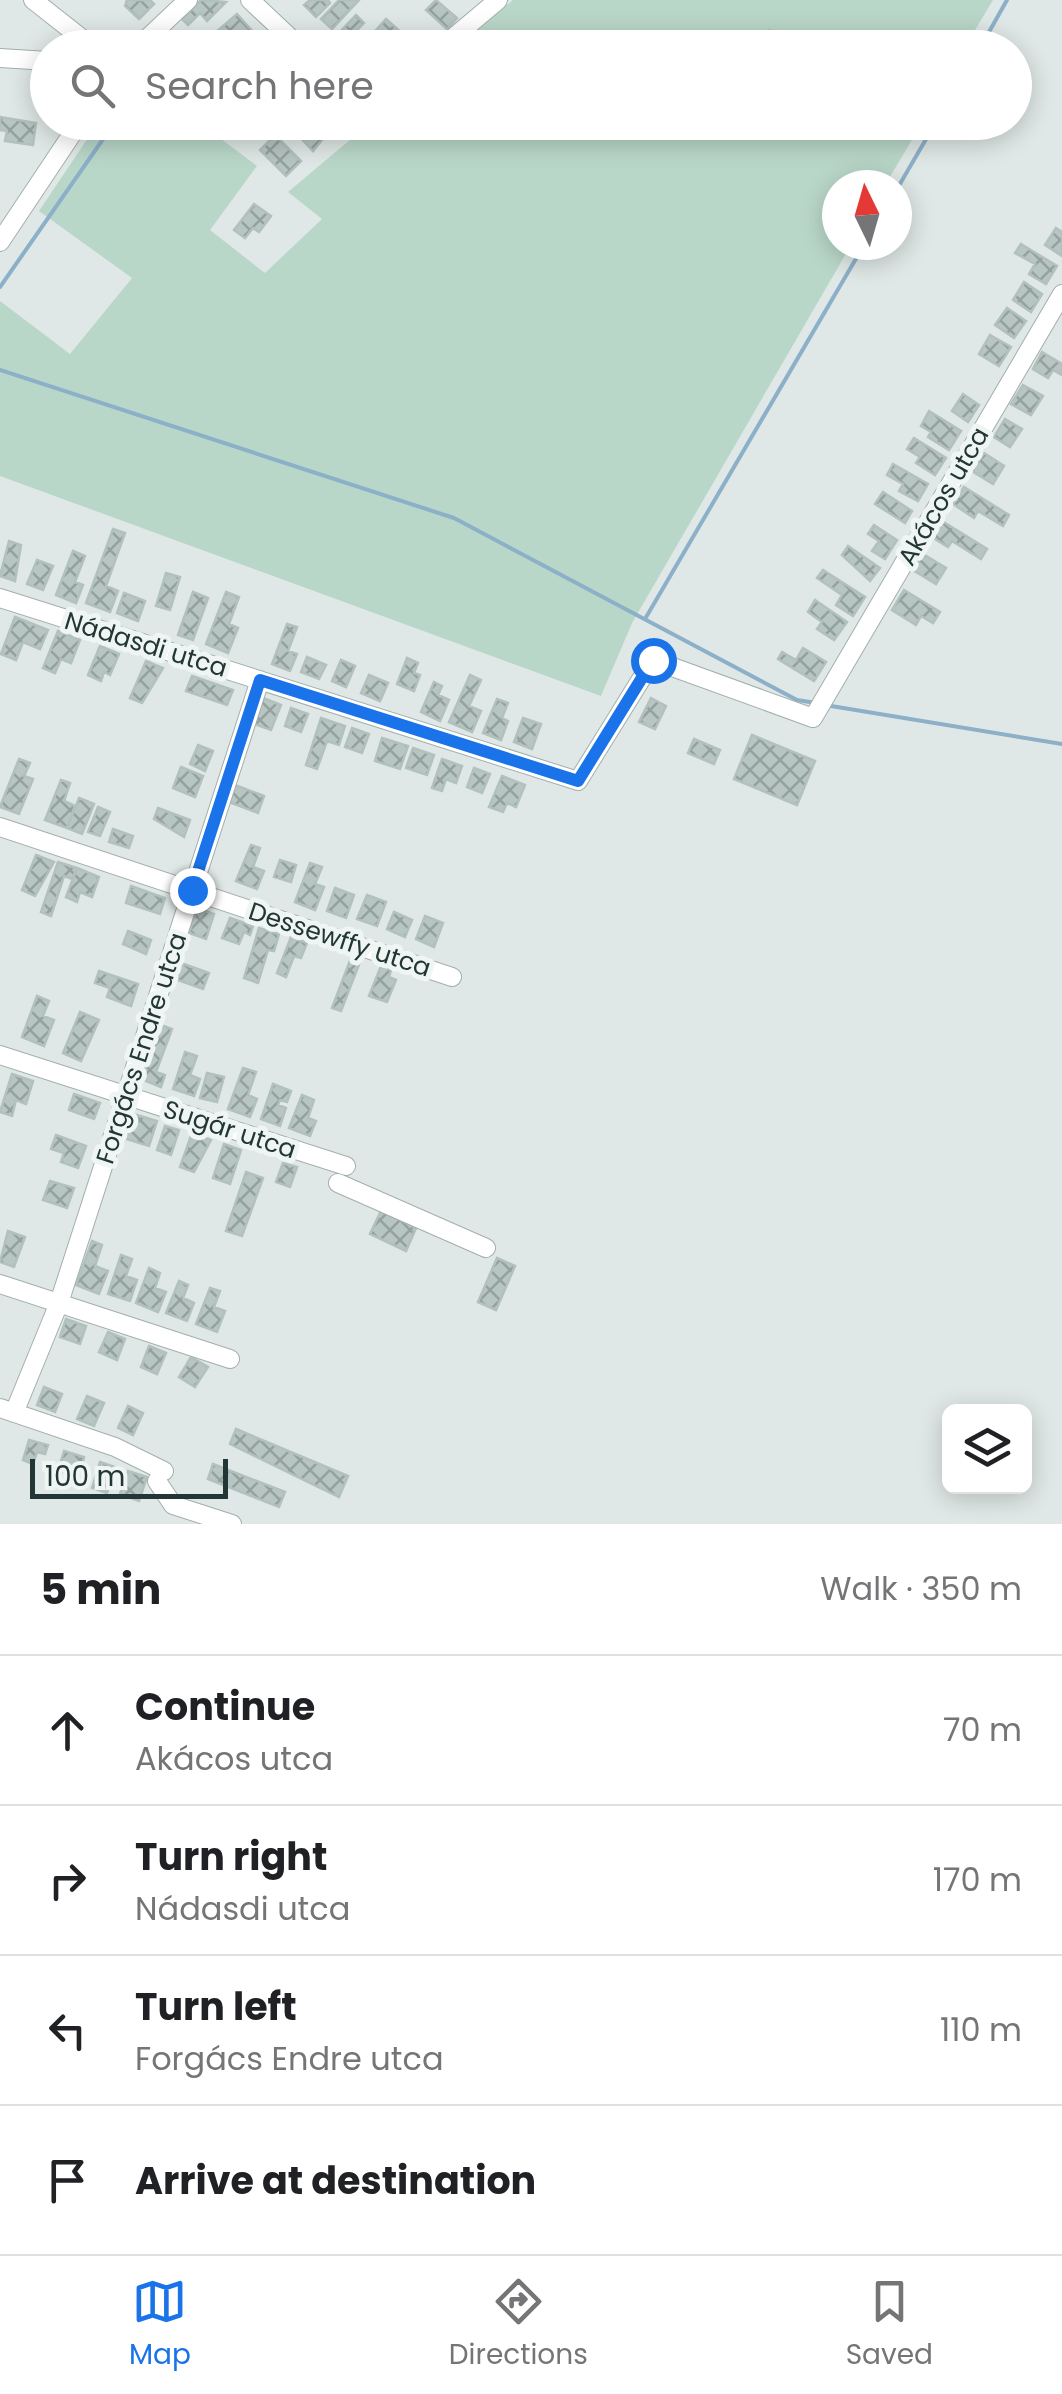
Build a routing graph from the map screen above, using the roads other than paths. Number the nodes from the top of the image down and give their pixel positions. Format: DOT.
graph roads {
  1 [pos="33,0"];
  2 [pos="188,0"];
  3 [pos="250,0"];
  4 [pos="498,0"];
  5 [pos="71,30"];
  6 [pos="157,30"];
  7 [pos="282,30"];
  8 [pos="462,30"];
  9 [pos="0,58"];
  10 [pos="30,60"];
  11 [pos="68,140"];
  12 [pos="0,242"];
  13 [pos="1062,294"];
  14 [pos="0,598"];
  15 [pos="260,680"];
  16 [pos="578,781"];
  17 [pos="0,828"];
  18 [pos="192,890"];
  19 [pos="452,976"];
  20 [pos="0,1055"];
  21 [pos="126,1096"];
  22 [pos="486,1248"];
  23 [pos="0,1284"];
  24 [pos="59,1303"];
  25 [pos="230,1359"];
  26 [pos="7,1410"];
  27 [pos="232,1524"];
  1 -- 5 [label="street"];
  2 -- 6 [label="street"];
  3 -- 7 [label="street"];
  4 -- 8 [label="street"];
  9 -- 10 [label="street"];
  11 -- 12 [label="street"];
  13 -- 16 [label="street, Akácos utca"];
  14 -- 15 [label="street, Nádasdi utca"];
  15 -- 16 [label="street, Nádasdi utca"];
  15 -- 18 [label="street, Forgács Endre utca"];
  17 -- 18 [label="street, Dessewffy utca"];
  18 -- 19 [label="street, Dessewffy utca"];
  18 -- 21 [label="street, Forgács Endre utca"];
  20 -- 21 [label="street, Sugár utca"];
  21 -- 22 [label="street, Sugár utca"];
  21 -- 24 [label="street, Forgács Endre utca"];
  23 -- 24 [label="street"];
  24 -- 25 [label="street"];
  24 -- 26 [label="street, Forgács Endre utca"];
  26 -- 27 [label="street"];
}
